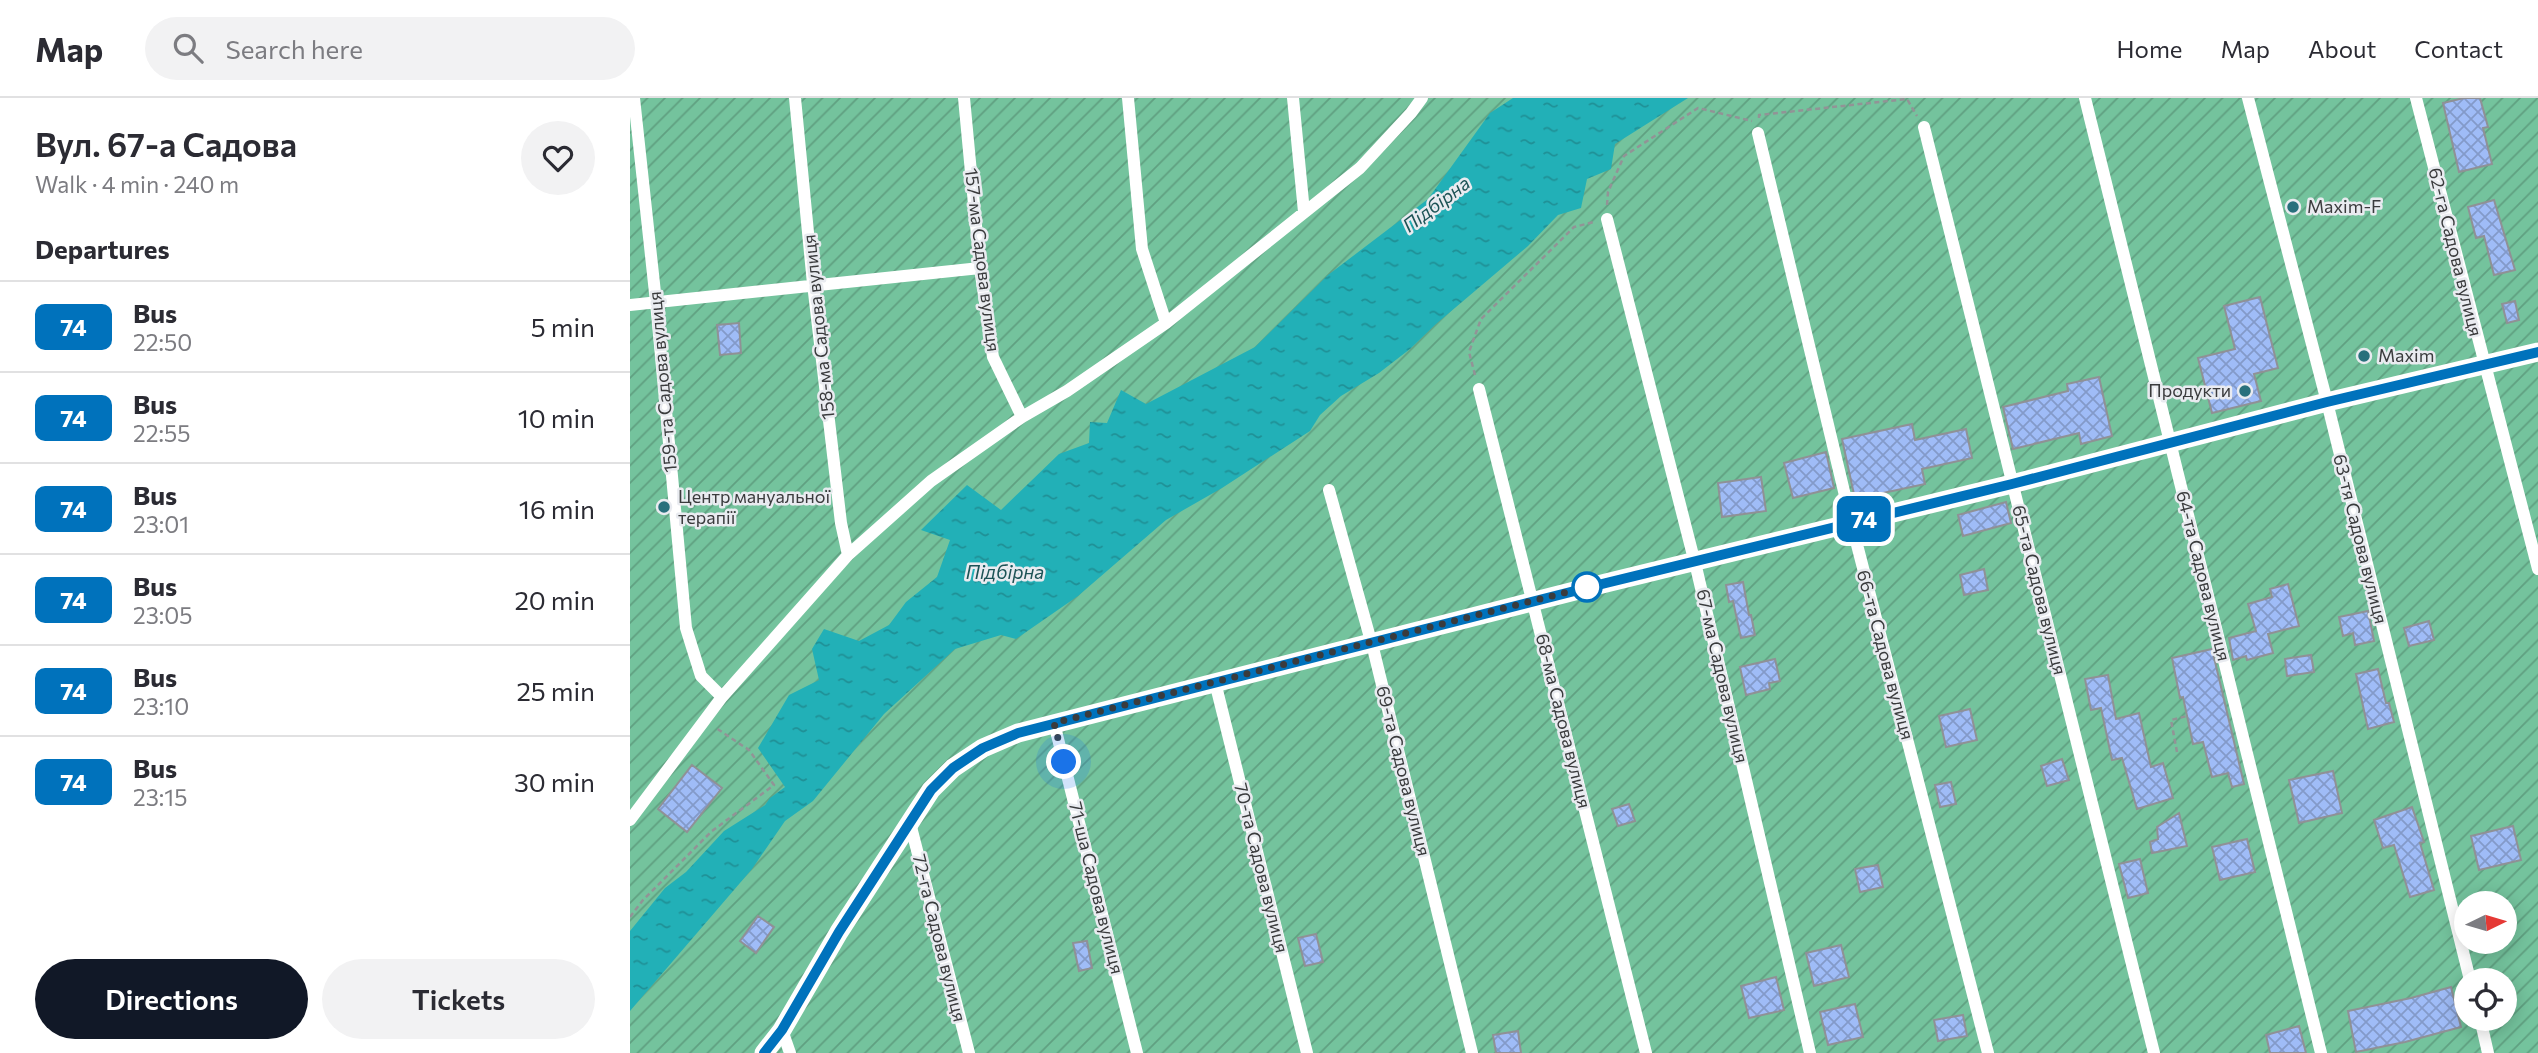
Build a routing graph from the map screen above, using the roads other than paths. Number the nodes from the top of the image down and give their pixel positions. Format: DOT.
graph roads {
  1 [pos="634,98"];
  2 [pos="795,98"];
  3 [pos="964,98"];
  4 [pos="1128,98"];
  5 [pos="1293,98"];
  6 [pos="1422,98"];
  7 [pos="2085,98"];
  8 [pos="2248,98"];
  9 [pos="2416,98"];
  10 [pos="1924,127"];
  11 [pos="1758,133"];
  12 [pos="1304,212"];
  13 [pos="1607,219"];
  14 [pos="980,268"];
  15 [pos="813,284"];
  16 [pos="656,302"];
  17 [pos="630,305"];
  18 [pos="1166,323"];
  19 [pos="2538,352"];
  20 [pos="2484,366"];
  21 [pos="1479,389"];
  22 [pos="2327,402"];
  23 [pos="1022,417"];
  24 [pos="2170,443"];
  25 [pos="2012,484"];
  26 [pos="1329,490"];
  27 [pos="1851,523"];
  28 [pos="848,555"];
  29 [pos="1695,561"];
  30 [pos="2538,569"];
  31 [pos="1533,601"];
  32 [pos="1371,643"];
  33 [pos="1215,682"];
  34 [pos="722,697"];
  35 [pos="1054,723"];
  36 [pos="630,820"];
  37 [pos="910,823"];
  38 [pos="2467,968"];
  39 [pos="782,1030"];
  40 [pos="2483,1031"];
  41 [pos="764,1053"];
  42 [pos="790,1053"];
  43 [pos="969,1053"];
  44 [pos="1137,1053"];
  45 [pos="1307,1053"];
  46 [pos="1472,1053"];
  47 [pos="1646,1053"];
  48 [pos="1810,1053"];
  49 [pos="1988,1053"];
  50 [pos="2154,1053"];
  51 [pos="2321,1053"];
  52 [pos="2488,1053"];
  1 -- 16 [label="street, 159-та Садова вулиця"];
  2 -- 15 [label="street, 158-ма Садова вулиця"];
  3 -- 14 [label="street, 157-ма Садова вулиця"];
  4 -- 18 [label="street"];
  5 -- 12 [label="street"];
  6 -- 12 [label="street"];
  7 -- 24 [label="street, 64-та Садова вулиця"];
  8 -- 22 [label="street, 63-тя Садова вулиця"];
  9 -- 20 [label="street, 62-га Садова вулиця"];
  10 -- 25 [label="street, 65-та Садова вулиця"];
  11 -- 27 [label="street, 66-та Садова вулиця"];
  12 -- 18 [label="street"];
  13 -- 29 [label="street, 67-ма Садова вулиця"];
  14 -- 15 [label="street"];
  14 -- 23 [label="street, 157-ма Садова вулиця"];
  15 -- 16 [label="street"];
  15 -- 28 [label="street, 158-ма Садова вулиця"];
  16 -- 17 [label="street"];
  16 -- 34 [label="street, 159-та Садова вулиця"];
  18 -- 23 [label="street"];
  19 -- 20 [label="street"];
  20 -- 22 [label="street"];
  20 -- 30 [label="street, 62-га Садова вулиця"];
  21 -- 31 [label="street, 68-ма Садова вулиця"];
  22 -- 24 [label="street"];
  22 -- 38 [label="street, 63-тя Садова вулиця"];
  23 -- 28 [label="street"];
  24 -- 25 [label="street"];
  24 -- 51 [label="street, 64-та Садова вулиця"];
  25 -- 27 [label="street"];
  25 -- 50 [label="street, 65-та Садова вулиця"];
  26 -- 32 [label="street, 69-та Садова вулиця"];
  27 -- 29 [label="street"];
  27 -- 49 [label="street, 66-та Садова вулиця"];
  28 -- 34 [label="street"];
  29 -- 31 [label="street"];
  29 -- 48 [label="street, 67-ма Садова вулиця"];
  31 -- 32 [label="street"];
  31 -- 47 [label="street, 68-ма Садова вулиця"];
  32 -- 33 [label="street"];
  32 -- 46 [label="street, 69-та Садова вулиця"];
  33 -- 35 [label="street"];
  33 -- 45 [label="street, 70-та Садова вулиця"];
  34 -- 36 [label="street"];
  35 -- 37 [label="street"];
  35 -- 44 [label="street, 71-ша Садова вулиця"];
  37 -- 39 [label="street"];
  37 -- 43 [label="street, 72-га Садова вулиця"];
  39 -- 41 [label="street"];
  39 -- 42 [label="street"];
  40 -- 52 [label="street"];
}
